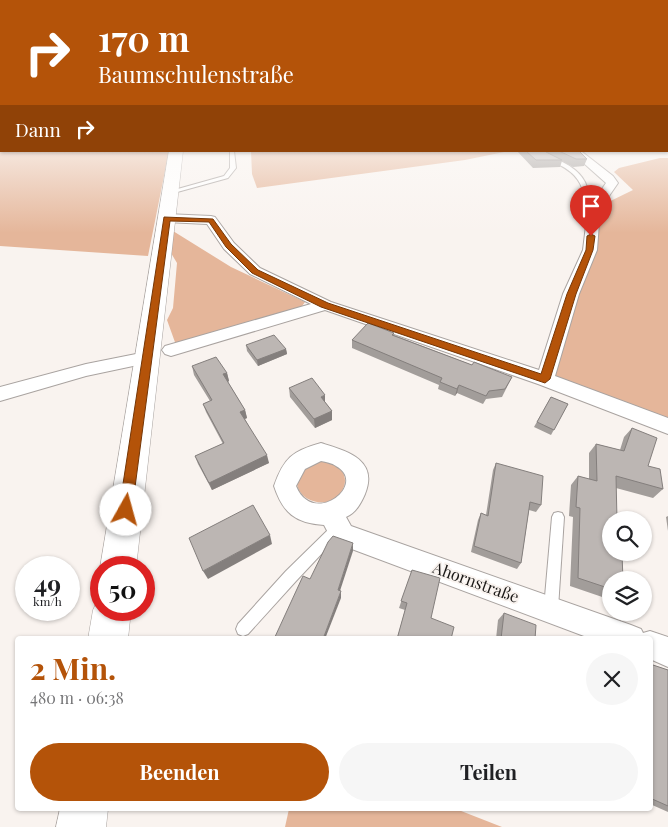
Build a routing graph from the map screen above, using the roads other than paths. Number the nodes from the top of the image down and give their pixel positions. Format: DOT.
graph roads {
  1 [pos="175,156"];
  2 [pos="232,156"];
  3 [pos="581,156"];
  4 [pos="546,158"];
  5 [pos="170,192"];
  6 [pos="594,209"];
  7 [pos="166,218"];
  8 [pos="325,305"];
  9 [pos="158,354"];
  10 [pos="545,379"];
  11 [pos="0,394"];
  12 [pos="668,426"];
  13 [pos="558,517"];
  14 [pos="335,520"];
  15 [pos="120,556"];
  16 [pos="551,610"];
  17 [pos="110,621"];
  18 [pos="243,629"];
  19 [pos="108,636"];
  20 [pos="624,636"];
  21 [pos="653,647"];
  22 [pos="668,652"];
  23 [pos="84,811"];
  24 [pos="81,827"];
  1 -- 5 [label="main road"];
  2 -- 5 [label="lane"];
  3 -- 6 [label="street"];
  4 -- 6 [label="lane"];
  5 -- 7 [label="main road"];
  6 -- 10 [label="street"];
  7 -- 8 [label="street"];
  7 -- 9 [label="main road"];
  8 -- 9 [label="street"];
  8 -- 10 [label="street"];
  9 -- 11 [label="street"];
  9 -- 15 [label="main road"];
  10 -- 12 [label="street"];
  13 -- 16 [label="lane"];
  14 -- 16 [label="street, Ahornstraße"];
  14 -- 18 [label="lane"];
  16 -- 20 [label="street, Ahornstraße"];
  17 -- 19 [label="main road"];
  21 -- 22 [label="street"];
  23 -- 24 [label="main road"];
}
